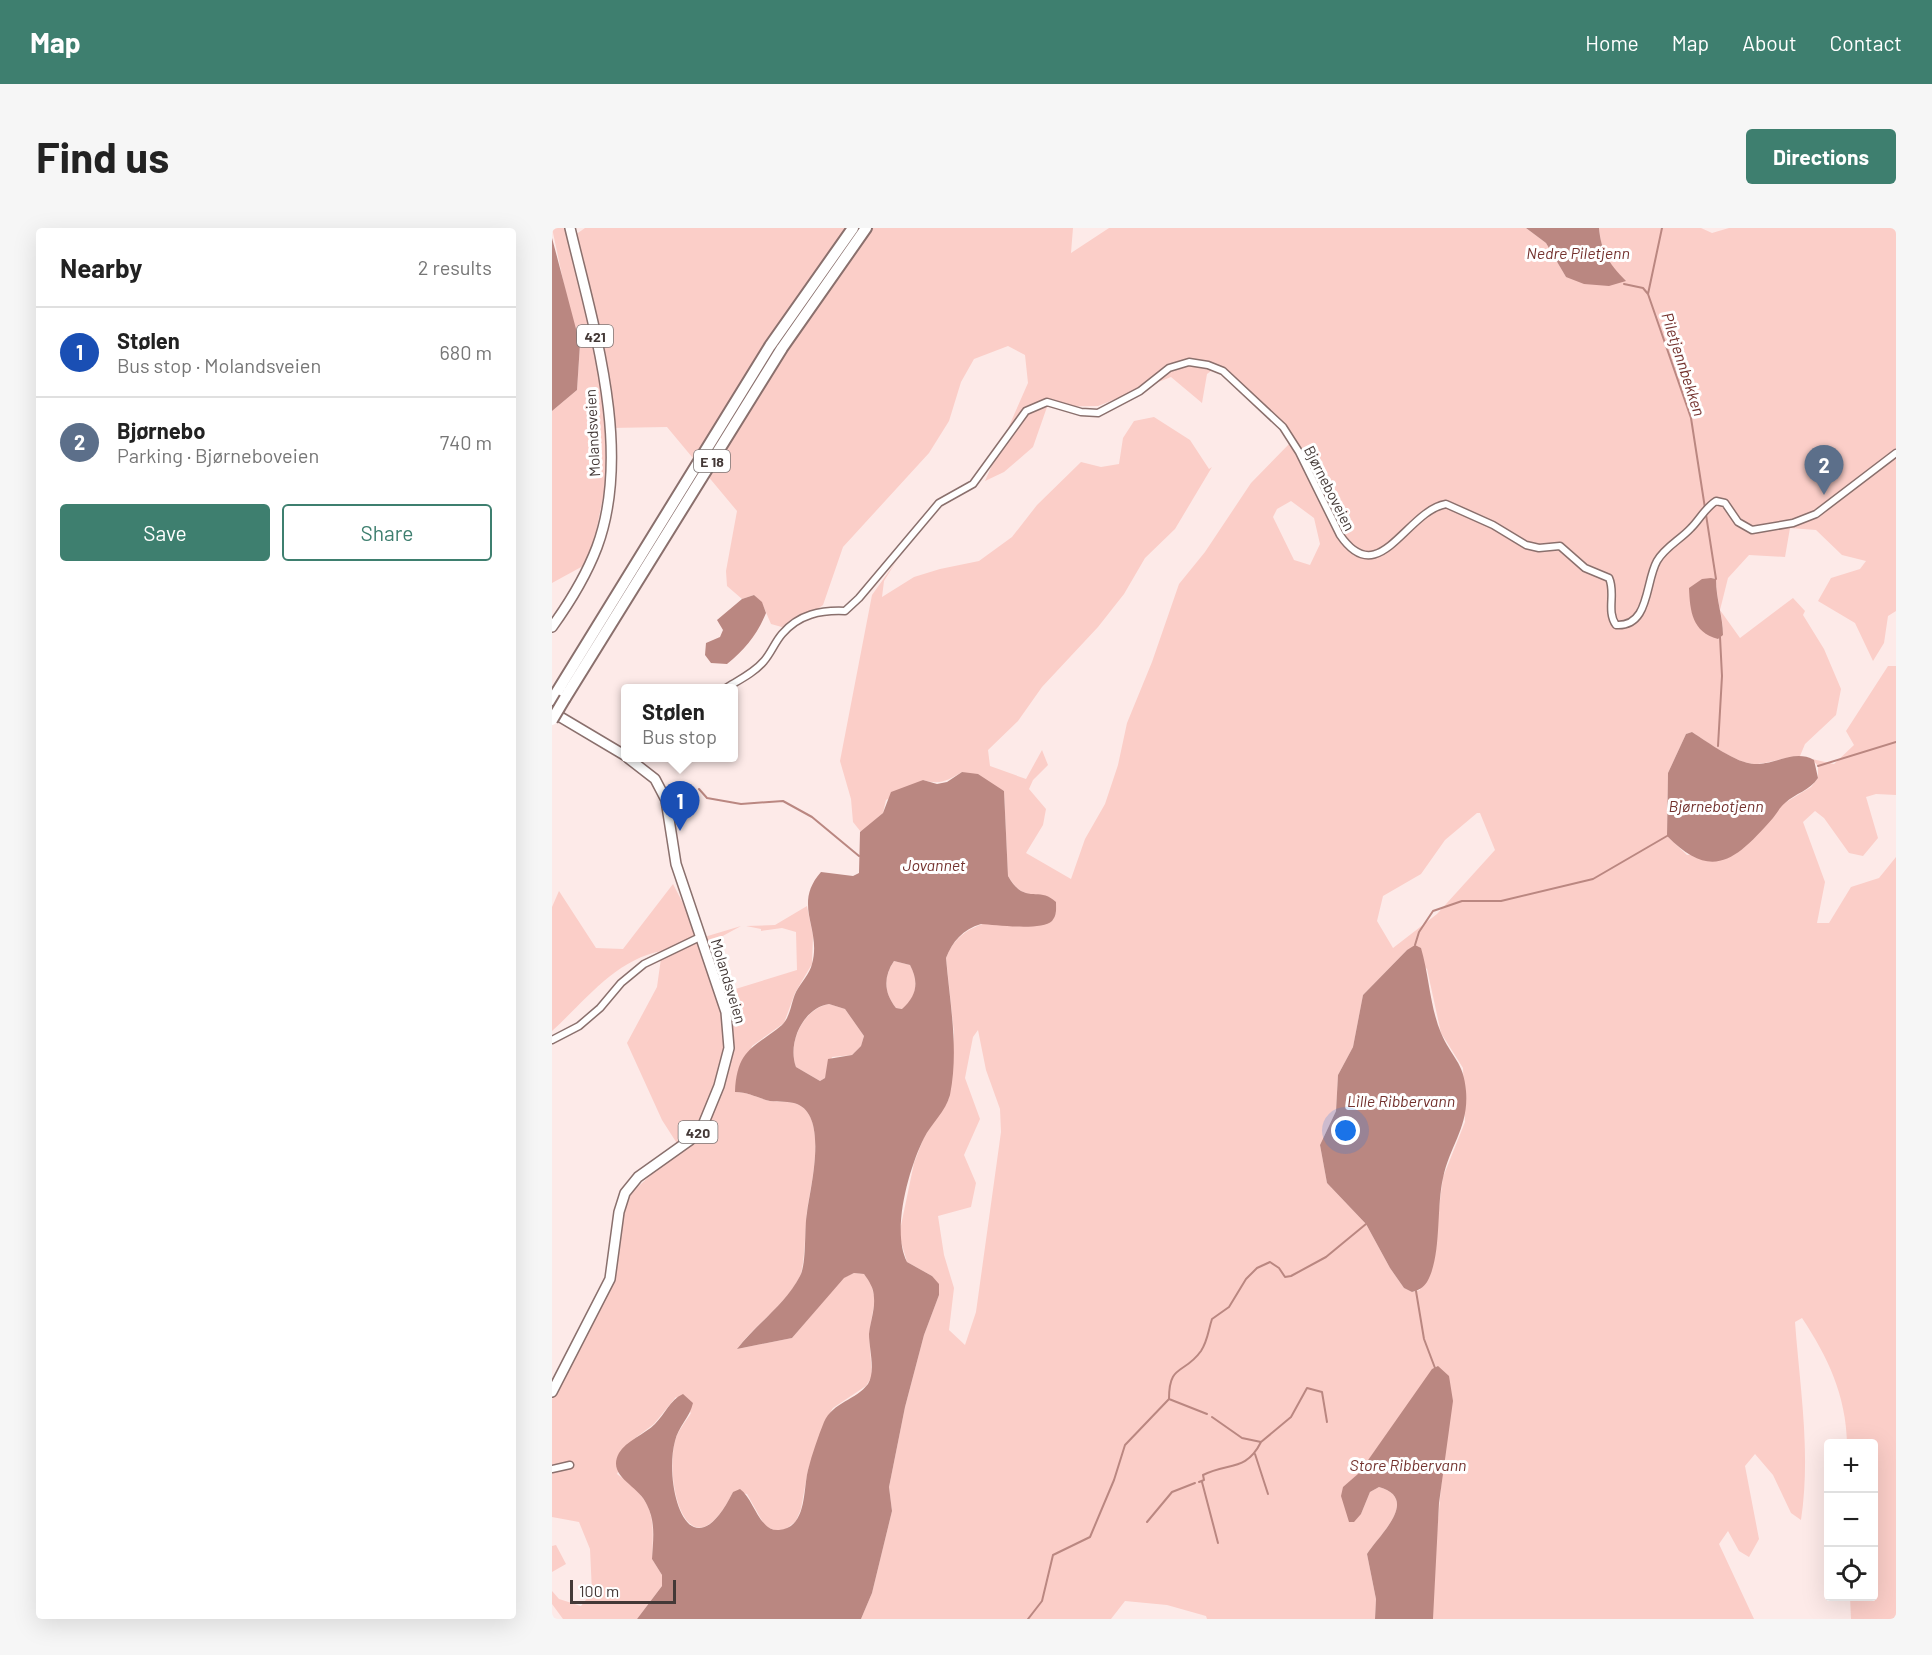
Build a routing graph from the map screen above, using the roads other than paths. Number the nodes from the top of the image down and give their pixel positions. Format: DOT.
graph roads {
  1 [pos="570,228"];
  2 [pos="853,228"];
  3 [pos="866,228"];
  4 [pos="1896,453"];
  5 [pos="552,627"];
  6 [pos="733,684"];
  7 [pos="558,697"];
  8 [pos="552,712"];
  9 [pos="552,720"];
  10 [pos="621,753"];
  11 [pos="633,762"];
  12 [pos="700,938"];
  13 [pos="552,1040"];
  14 [pos="552,1392"];
  15 [pos="570,1466"];
  16 [pos="552,1469"];
  1 -- 5 [label="main road, Molandsveien / 421"];
  2 -- 7 [label="highway, E 18"];
  3 -- 7 [label="highway, E 18"];
  4 -- 6 [label="street, Bjørneboveien"];
  7 -- 9 [label="highway, E 18, bridge"];
  8 -- 10 [label="main road, Molandsveien / 420"];
  11 -- 12 [label="main road, Molandsveien / 420"];
  12 -- 13 [label="street"];
  12 -- 14 [label="main road, Molandsveien / 420"];
  15 -- 16 [label="street"];
}
